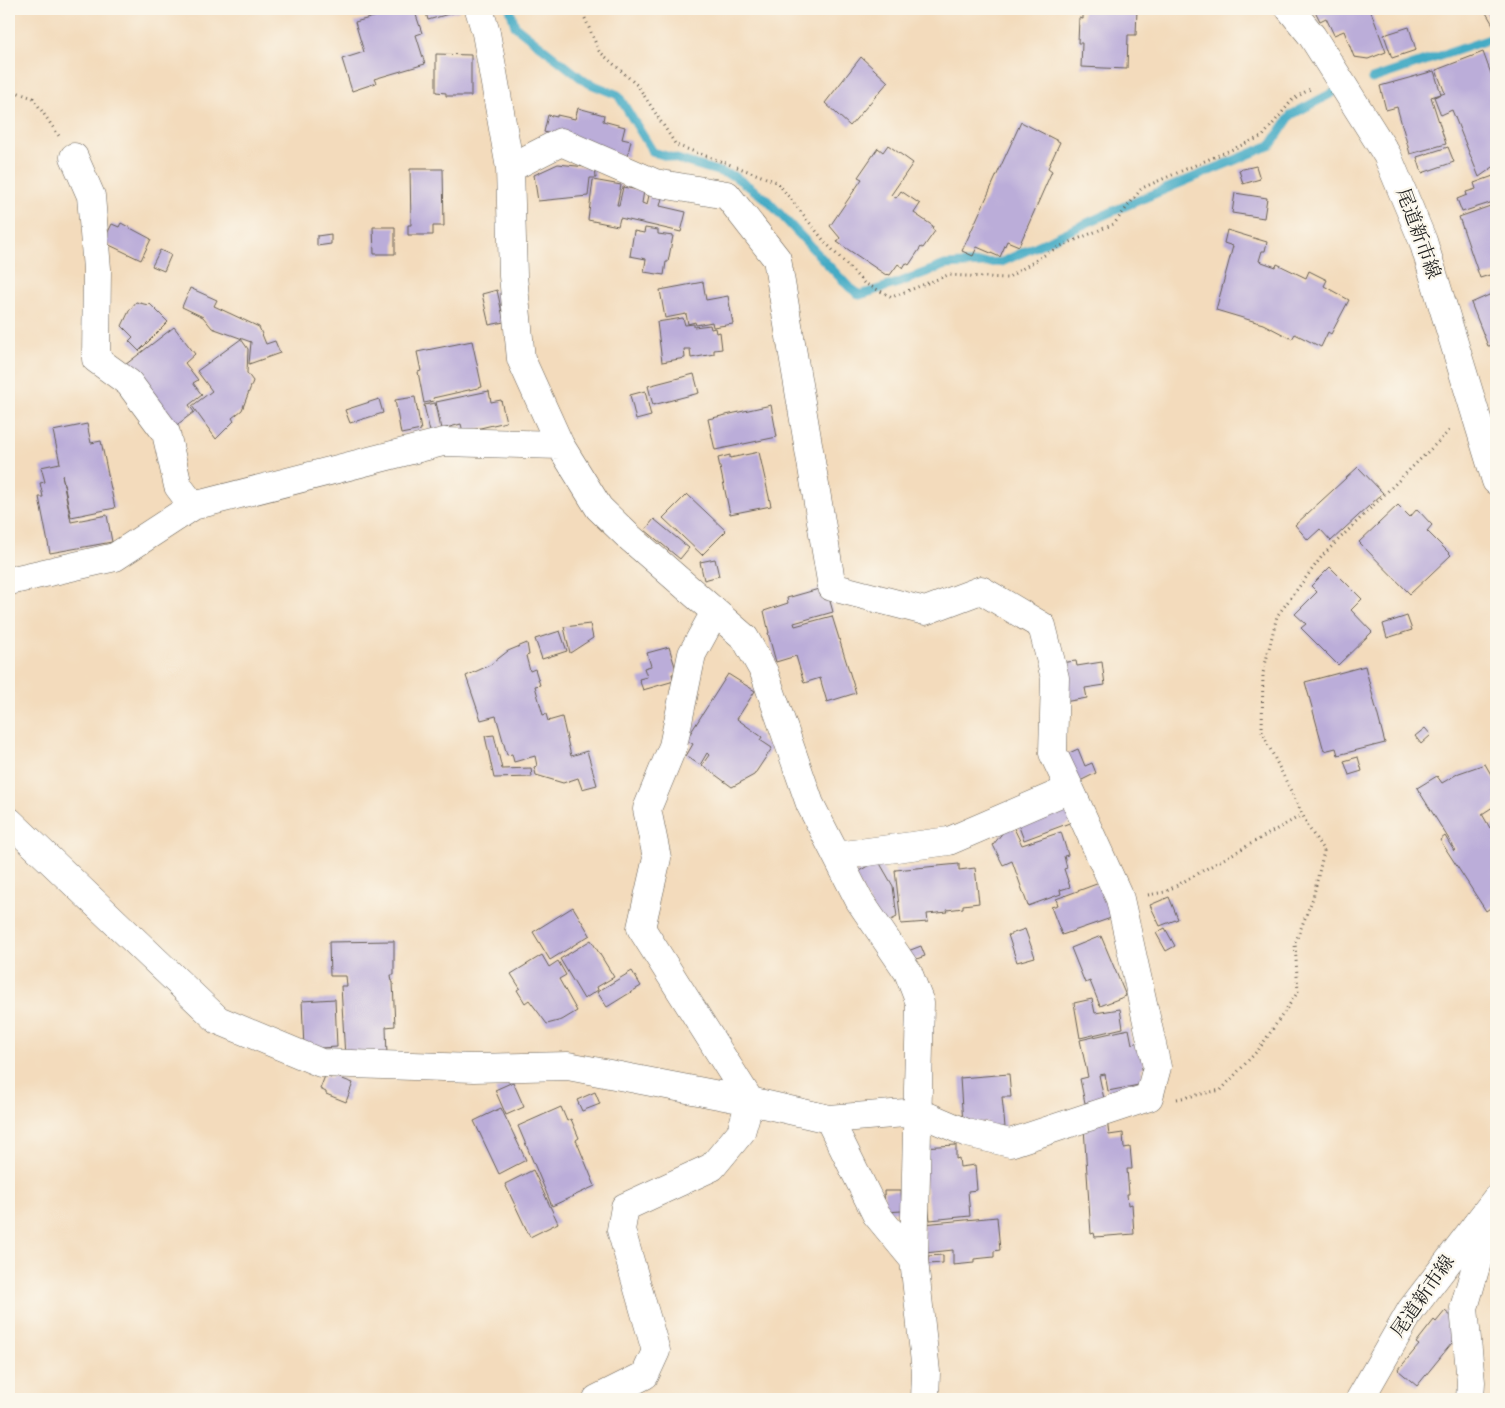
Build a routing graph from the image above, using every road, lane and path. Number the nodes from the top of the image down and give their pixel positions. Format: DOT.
graph roads {
  1 [pos="479,9"];
  2 [pos="581,9"];
  3 [pos="1290,9"];
  4 [pos="1336,73"];
  5 [pos="9,92"];
  6 [pos="74,157"];
  7 [pos="510,168"];
  8 [pos="1473,408"];
  9 [pos="560,445"];
  10 [pos="1496,481"];
  11 [pos="193,506"];
  12 [pos="9,581"];
  13 [pos="716,612"];
  14 [pos="1070,789"];
  15 [pos="1302,815"];
  16 [pos="9,821"];
  17 [pos="837,856"];
  18 [pos="1120,899"];
  19 [pos="1149,1097"];
  20 [pos="750,1101"];
  21 [pos="918,1112"];
  22 [pos="829,1119"];
  23 [pos="1496,1199"];
  24 [pos="1477,1224"];
  25 [pos="914,1260"];
  26 [pos="597,1399"];
  27 [pos="925,1399"];
  28 [pos="1360,1399"];
  29 [pos="1470,1399"];
  1 -- 7 [label="street"];
  2 -- 4 [label="path"];
  3 -- 4 [label="street, 尾道新市線"];
  4 -- 8 [label="street, 尾道新市線"];
  5 -- 6 [label="path"];
  6 -- 11 [label="street"];
  7 -- 9 [label="street"];
  7 -- 14 [label="street"];
  8 -- 10 [label="street, 尾道新市線"];
  8 -- 15 [label="path"];
  9 -- 11 [label="street"];
  9 -- 13 [label="street"];
  11 -- 12 [label="street"];
  13 -- 17 [label="street"];
  13 -- 20 [label="street"];
  14 -- 17 [label="street"];
  14 -- 18 [label="street"];
  15 -- 18 [label="path"];
  15 -- 19 [label="path"];
  16 -- 20 [label="street"];
  17 -- 21 [label="street"];
  18 -- 19 [label="street"];
  19 -- 21 [label="street"];
  20 -- 22 [label="street"];
  20 -- 26 [label="street"];
  21 -- 22 [label="street"];
  21 -- 25 [label="street"];
  22 -- 25 [label="street"];
  23 -- 24 [label="street, 尾道新市線"];
  24 -- 28 [label="street, 尾道新市線"];
  24 -- 29 [label="street"];
  25 -- 27 [label="street"];
}
